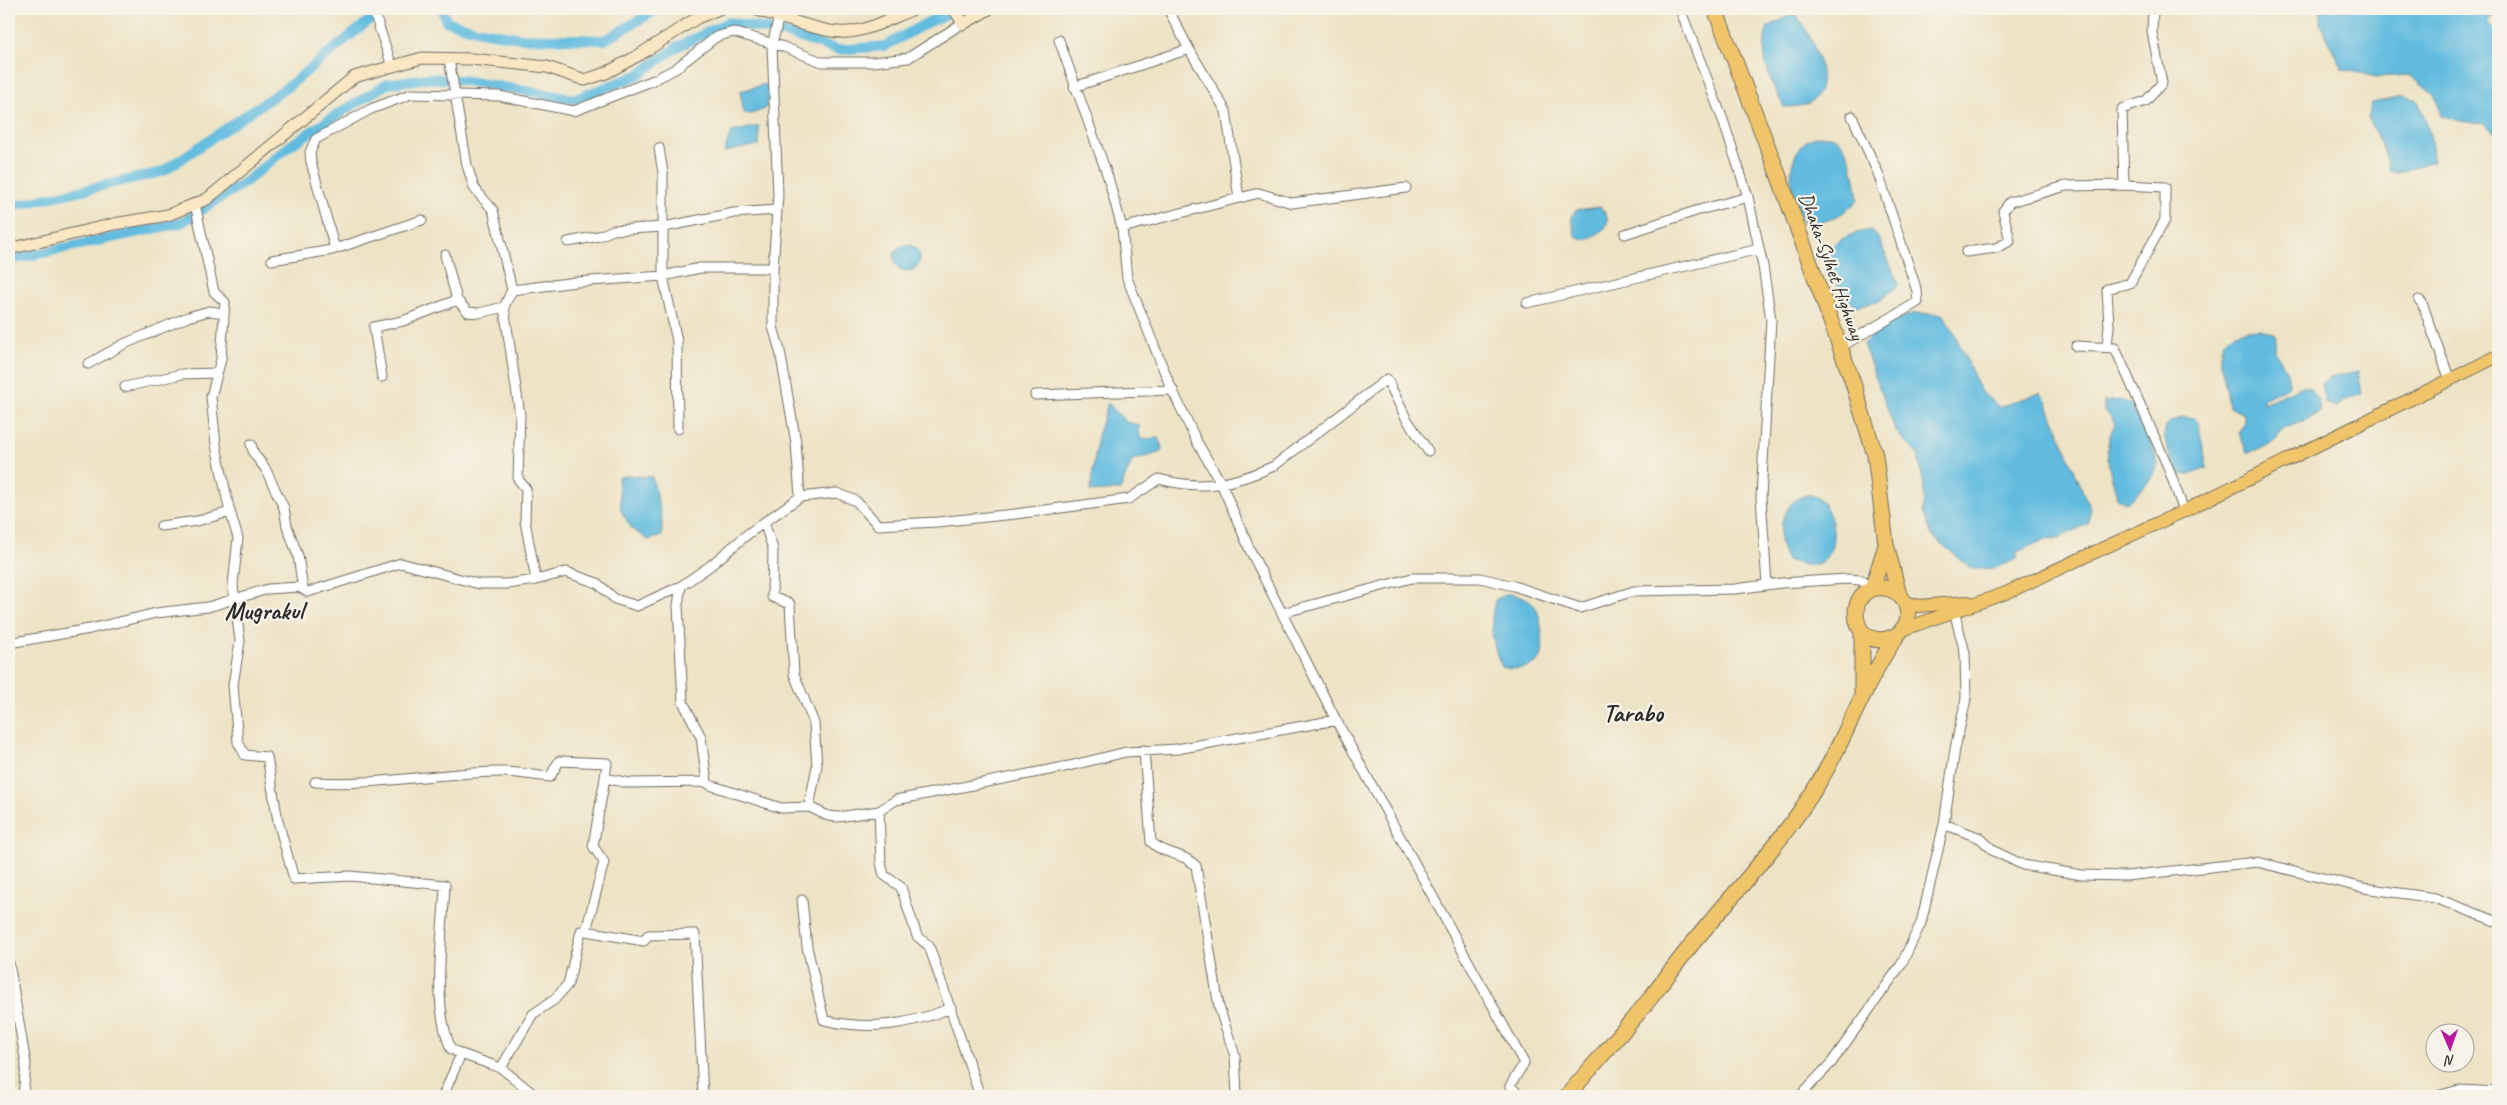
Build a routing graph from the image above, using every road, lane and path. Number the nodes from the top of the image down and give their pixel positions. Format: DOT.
graph roads {
  1 [pos="373,9"];
  2 [pos="718,9"];
  3 [pos="754,9"];
  4 [pos="914,9"];
  5 [pos="954,9"];
  6 [pos="989,9"];
  7 [pos="1168,9"];
  8 [pos="1680,9"];
  9 [pos="1715,9"];
  10 [pos="2153,9"];
  11 [pos="779,16"];
  12 [pos="963,23"];
  13 [pos="1058,40"];
  14 [pos="772,42"];
  15 [pos="1189,49"];
  16 [pos="449,59"];
  17 [pos="392,66"];
  18 [pos="1074,87"];
  19 [pos="455,94"];
  20 [pos="1852,116"];
  21 [pos="659,148"];
  22 [pos="2124,184"];
  23 [pos="1406,188"];
  24 [pos="1748,197"];
  25 [pos="1239,198"];
  26 [pos="195,204"];
  27 [pos="776,210"];
  28 [pos="422,220"];
  29 [pos="664,227"];
  30 [pos="1122,228"];
  31 [pos="1626,234"];
  32 [pos="568,242"];
  33 [pos="9,249"];
  34 [pos="335,249"];
  35 [pos="1759,249"];
  36 [pos="1966,252"];
  37 [pos="445,255"];
  38 [pos="272,260"];
  39 [pos="773,268"];
  40 [pos="663,276"];
  41 [pos="512,290"];
  42 [pos="457,300"];
  43 [pos="2419,300"];
  44 [pos="1527,303"];
  45 [pos="504,307"];
  46 [pos="224,313"];
  47 [pos="2076,346"];
  48 [pos="2107,346"];
  49 [pos="1840,347"];
  50 [pos="2498,356"];
  51 [pos="88,364"];
  52 [pos="217,373"];
  53 [pos="382,377"];
  54 [pos="2450,380"];
  55 [pos="125,387"];
  56 [pos="1172,390"];
  57 [pos="1035,395"];
  58 [pos="678,429"];
  59 [pos="251,444"];
  60 [pos="1428,452"];
  61 [pos="1221,483"];
  62 [pos="800,497"];
  63 [pos="2184,511"];
  64 [pos="230,512"];
  65 [pos="764,522"];
  66 [pos="161,526"];
  67 [pos="1886,544"];
  68 [pos="536,580"];
  69 [pos="1767,585"];
  70 [pos="681,586"];
  71 [pos="303,589"];
  72 [pos="1872,589"];
  73 [pos="1902,598"];
  74 [pos="235,599"];
  75 [pos="1953,608"];
  76 [pos="1282,613"];
  77 [pos="1862,632"];
  78 [pos="1900,632"];
  79 [pos="9,642"];
  80 [pos="1862,698"];
  81 [pos="1336,720"];
  82 [pos="1144,750"];
  83 [pos="605,778"];
  84 [pos="315,782"];
  85 [pos="707,782"];
  86 [pos="809,807"];
  87 [pos="879,811"];
  88 [pos="1944,824"];
  89 [pos="802,900"];
  90 [pos="2498,922"];
  91 [pos="586,931"];
  92 [pos="9,963"];
  93 [pos="951,1008"];
  94 [pos="461,1054"];
  95 [pos="500,1068"];
  96 [pos="2498,1092"];
  97 [pos="23,1096"];
  98 [pos="443,1096"];
  99 [pos="536,1096"];
  100 [pos="703,1096"];
  101 [pos="980,1096"];
  102 [pos="1237,1096"];
  103 [pos="1520,1096"];
  104 [pos="1567,1096"];
  105 [pos="1800,1096"];
  106 [pos="2437,1096"];
  1 -- 17 [label="street"];
  2 -- 16 [label="street"];
  3 -- 11 [label="street"];
  4 -- 11 [label="street"];
  5 -- 12 [label="street"];
  6 -- 12 [label="street"];
  7 -- 15 [label="street"];
  8 -- 24 [label="street"];
  9 -- 49 [label="highway, Dhaka-Sylhet Highway"];
  10 -- 22 [label="street"];
  11 -- 14 [label="street"];
  12 -- 14 [label="street"];
  13 -- 18 [label="street"];
  14 -- 19 [label="street"];
  14 -- 27 [label="street"];
  15 -- 18 [label="street"];
  15 -- 25 [label="street"];
  16 -- 17 [label="street"];
  16 -- 19 [label="street"];
  17 -- 26 [label="street"];
  18 -- 30 [label="street"];
  19 -- 34 [label="street"];
  19 -- 41 [label="street"];
  20 -- 49 [label="street"];
  21 -- 29 [label="street"];
  22 -- 36 [label="street"];
  22 -- 48 [label="street"];
  23 -- 25 [label="street"];
  24 -- 31 [label="street"];
  24 -- 35 [label="street"];
  25 -- 30 [label="street"];
  26 -- 33 [label="street"];
  26 -- 46 [label="street"];
  27 -- 29 [label="street"];
  27 -- 39 [label="street"];
  28 -- 34 [label="street"];
  29 -- 32 [label="street"];
  29 -- 40 [label="street"];
  30 -- 56 [label="street"];
  34 -- 38 [label="street"];
  35 -- 44 [label="street"];
  35 -- 69 [label="street"];
  37 -- 42 [label="street"];
  39 -- 40 [label="street"];
  39 -- 62 [label="street"];
  40 -- 41 [label="street"];
  40 -- 58 [label="street"];
  41 -- 45 [label="street"];
  42 -- 45 [label="street"];
  42 -- 53 [label="street"];
  43 -- 54 [label="street"];
  45 -- 68 [label="street"];
  46 -- 51 [label="street"];
  46 -- 52 [label="street"];
  47 -- 48 [label="street"];
  48 -- 63 [label="street"];
  49 -- 67 [label="highway, Dhaka-Sylhet Highway"];
  50 -- 54 [label="main road"];
  52 -- 55 [label="street"];
  52 -- 64 [label="street"];
  54 -- 63 [label="main road"];
  56 -- 57 [label="street"];
  56 -- 61 [label="street"];
  59 -- 71 [label="street"];
  60 -- 61 [label="street"];
  61 -- 62 [label="street"];
  61 -- 76 [label="street"];
  62 -- 65 [label="street"];
  63 -- 75 [label="main road"];
  64 -- 66 [label="street"];
  64 -- 74 [label="street"];
  65 -- 70 [label="street"];
  65 -- 86 [label="street"];
  67 -- 72 [label="highway, Dhaka-Sylhet Highway"];
  67 -- 73 [label="highway, Dhaka-Sylhet Highway"];
  68 -- 70 [label="street"];
  68 -- 71 [label="street"];
  69 -- 72 [label="street"];
  69 -- 76 [label="street"];
  70 -- 85 [label="street"];
  71 -- 74 [label="street"];
  72 -- 73 [label="highway"];
  72 -- 77 [label="highway"];
  73 -- 75 [label="main road"];
  73 -- 78 [label="highway"];
  74 -- 79 [label="street"];
  74 -- 94 [label="street"];
  75 -- 78 [label="main road"];
  75 -- 88 [label="street"];
  76 -- 81 [label="street"];
  77 -- 78 [label="highway"];
  77 -- 80 [label="highway"];
  78 -- 80 [label="highway"];
  80 -- 104 [label="highway"];
  81 -- 82 [label="street"];
  81 -- 103 [label="street"];
  82 -- 87 [label="street"];
  82 -- 102 [label="street"];
  83 -- 84 [label="street"];
  83 -- 85 [label="street"];
  83 -- 91 [label="street"];
  85 -- 86 [label="street"];
  86 -- 87 [label="street"];
  87 -- 93 [label="street"];
  88 -- 90 [label="street"];
  88 -- 105 [label="street"];
  89 -- 93 [label="street"];
  91 -- 95 [label="street"];
  91 -- 100 [label="street"];
  92 -- 97 [label="street"];
  93 -- 101 [label="street"];
  94 -- 95 [label="street"];
  94 -- 98 [label="street"];
  95 -- 99 [label="street"];
  96 -- 106 [label="street"];
}
